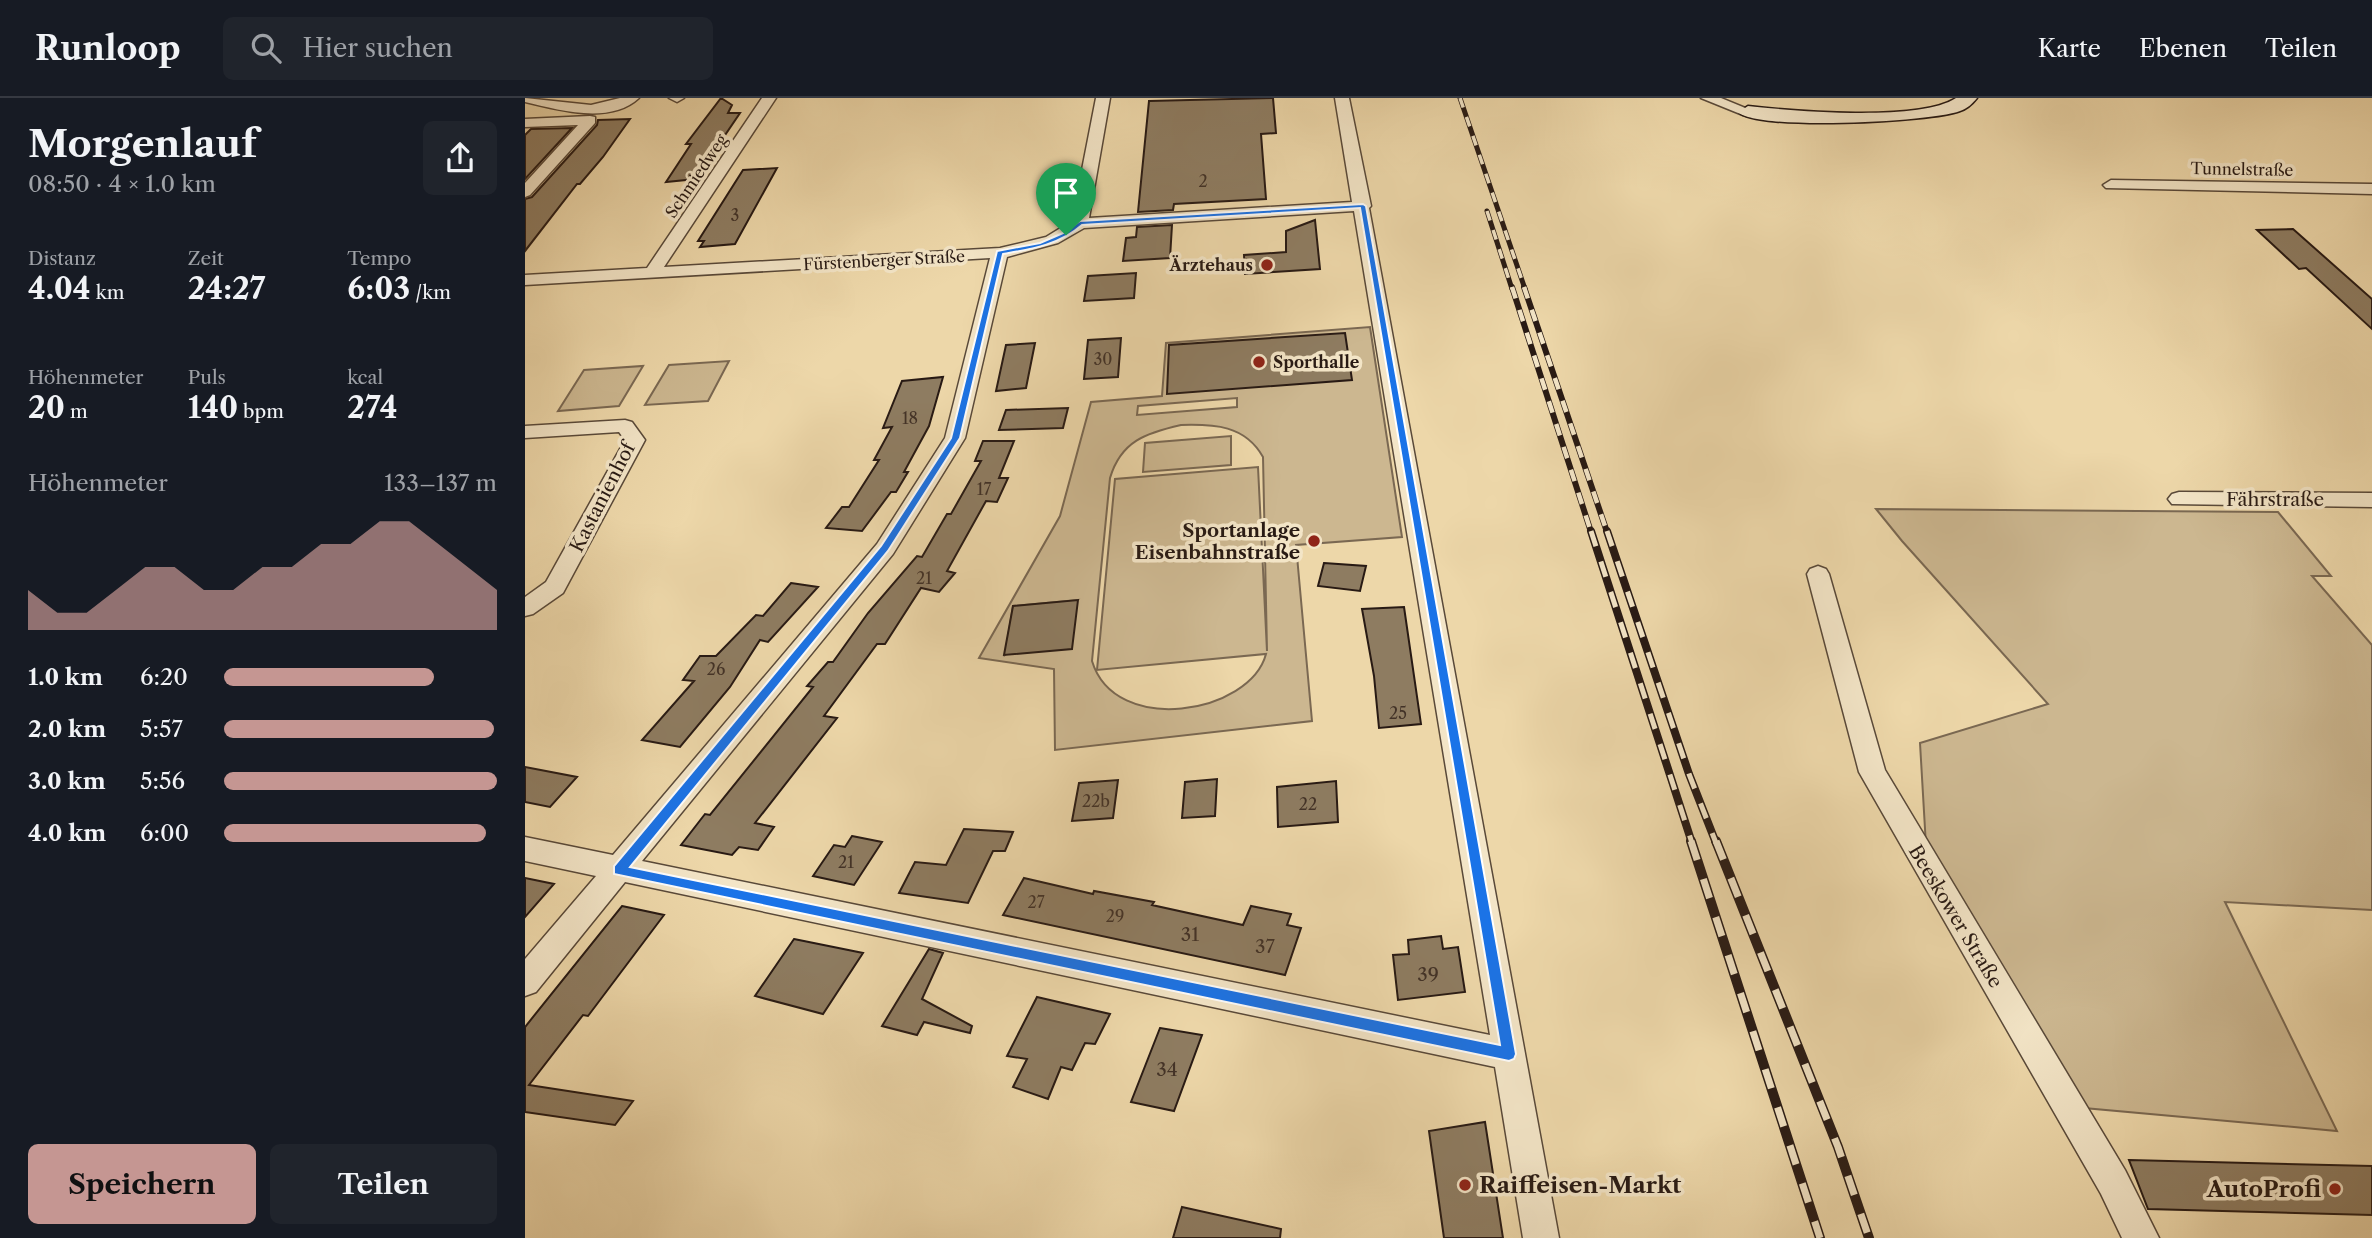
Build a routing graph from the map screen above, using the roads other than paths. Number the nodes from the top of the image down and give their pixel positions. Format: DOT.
graph roads {
  1 [pos="525,98"];
  2 [pos="632,98"];
  3 [pos="769,98"];
  4 [pos="1103,98"];
  5 [pos="1342,98"];
  6 [pos="1708,98"];
  7 [pos="1968,98"];
  8 [pos="1748,112"];
  9 [pos="525,123"];
  10 [pos="2111,185"];
  11 [pos="2372,188"];
  12 [pos="525,192"];
  13 [pos="1363,206"];
  14 [pos="1080,223"];
  15 [pos="1000,253"];
  16 [pos="652,273"];
  17 [pos="526,281"];
  18 [pos="525,432"];
  19 [pos="2179,499"];
  20 [pos="2372,500"];
  21 [pos="1818,574"];
  22 [pos="525,608"];
  23 [pos="525,849"];
  24 [pos="619,870"];
  25 [pos="525,982"];
  26 [pos="1509,1054"];
  27 [pos="1541,1238"];
  28 [pos="2141,1238"];
  1 -- 2 [label="street"];
  3 -- 16 [label="street, Schmiedweg"];
  4 -- 14 [label="street"];
  5 -- 13 [label="street"];
  6 -- 8 [label="street"];
  7 -- 8 [label="main road"];
  9 -- 12 [label="street"];
  10 -- 11 [label="street, Tunnelstraße"];
  13 -- 14 [label="street, Fürstenberger Straße"];
  13 -- 26 [label="street"];
  14 -- 15 [label="street, Fürstenberger Straße"];
  15 -- 16 [label="street, Fürstenberger Straße"];
  15 -- 24 [label="street"];
  16 -- 17 [label="street, Fürstenberger Straße"];
  18 -- 22 [label="street, Kastanienhof"];
  19 -- 20 [label="street, Fährstraße"];
  21 -- 28 [label="street, Beeskower Straße"];
  23 -- 24 [label="street"];
  24 -- 25 [label="street"];
  24 -- 26 [label="street"];
  26 -- 27 [label="street"];
}
